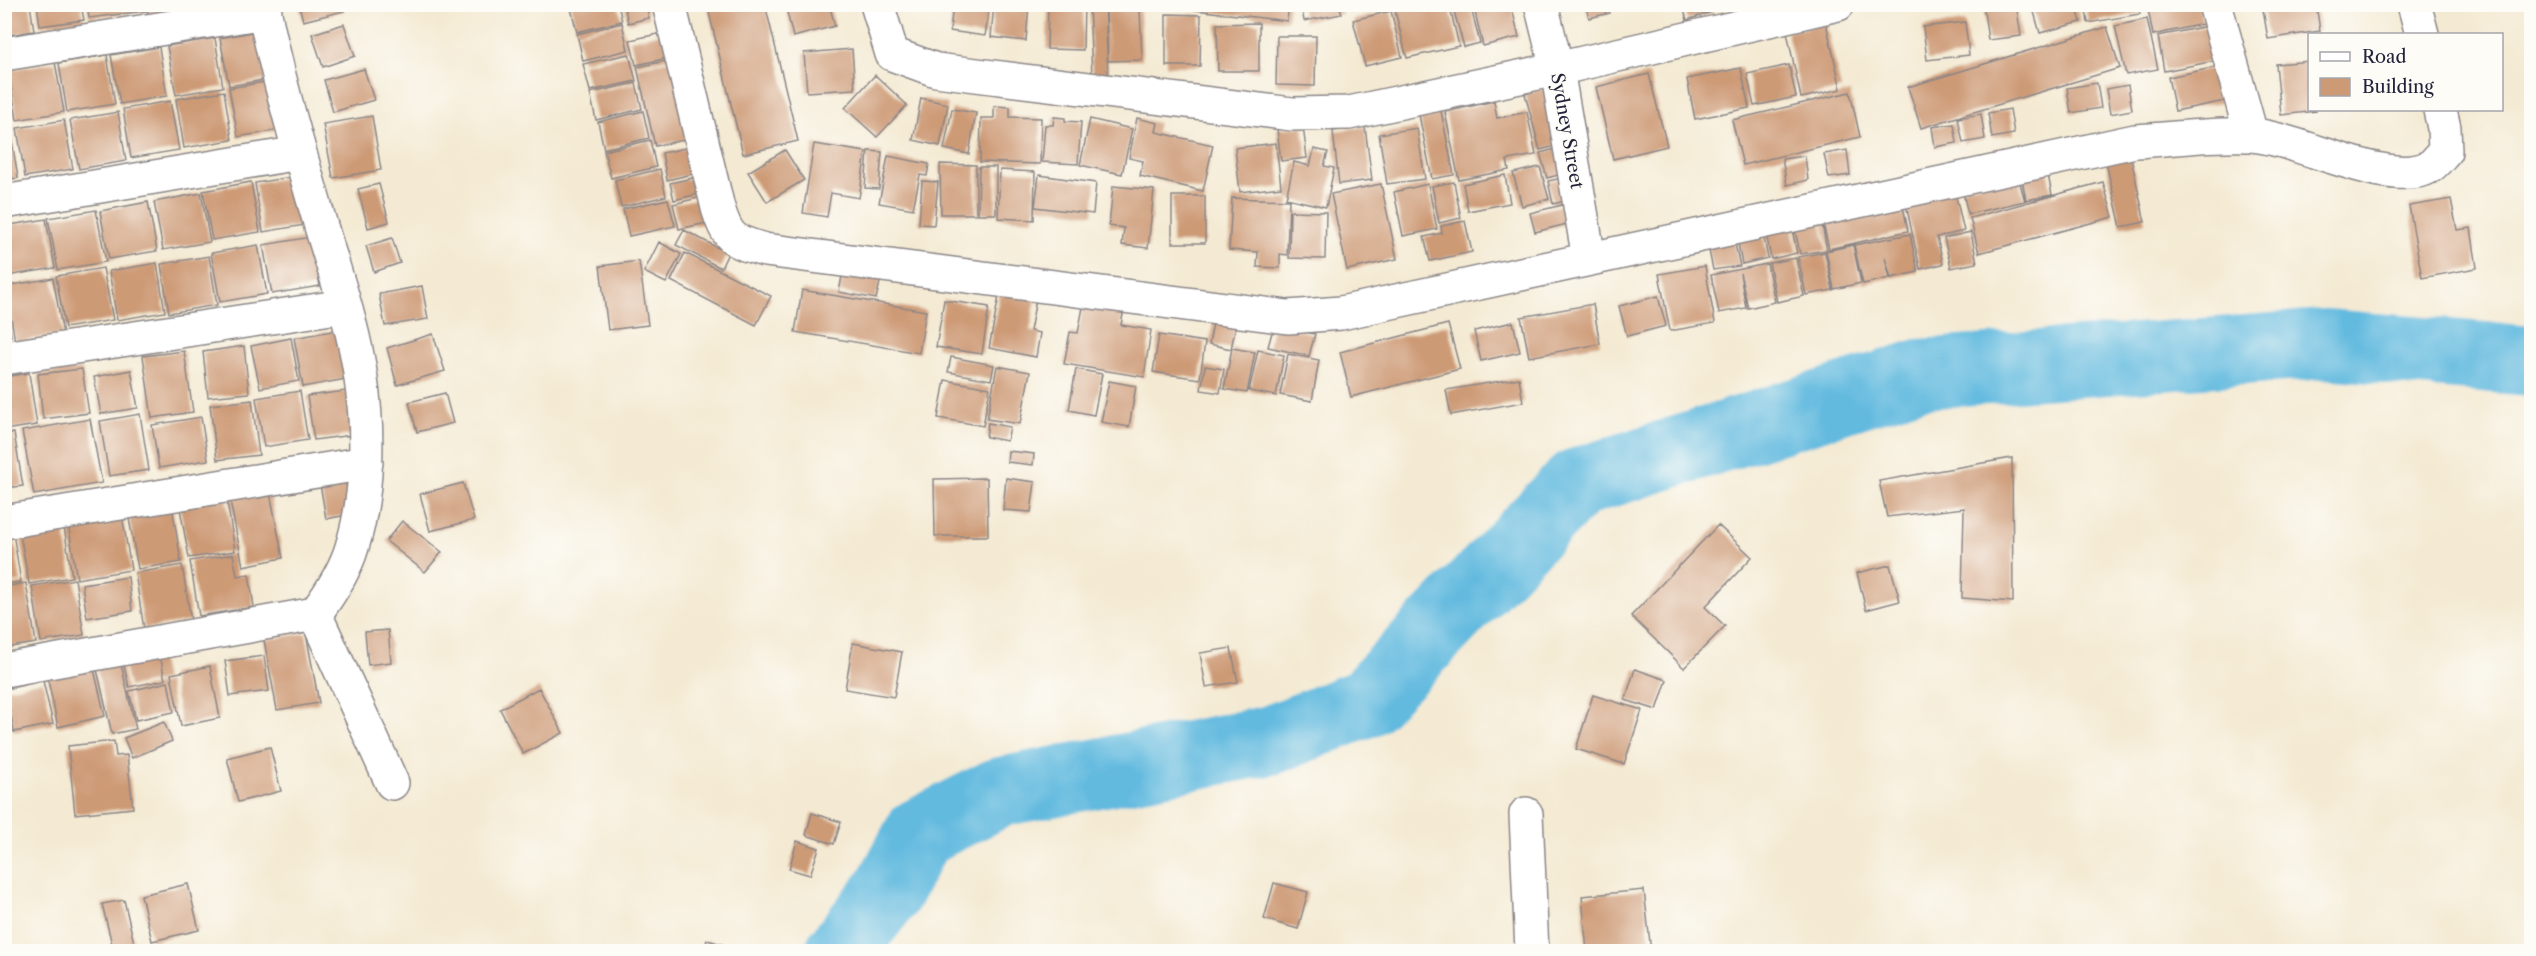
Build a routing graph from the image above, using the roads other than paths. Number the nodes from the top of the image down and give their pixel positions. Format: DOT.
graph roads {
  1 [pos="669,4"];
  2 [pos="877,4"];
  3 [pos="1541,4"];
  4 [pos="1838,4"];
  5 [pos="2215,4"];
  6 [pos="2414,4"];
  7 [pos="264,8"];
  8 [pos="2422,33"];
  9 [pos="4,54"];
  10 [pos="1557,69"];
  11 [pos="2440,111"];
  12 [pos="2251,135"];
  13 [pos="299,153"];
  14 [pos="4,201"];
  15 [pos="1589,259"];
  16 [pos="344,306"];
  17 [pos="4,358"];
  18 [pos="366,463"];
  19 [pos="4,522"];
  20 [pos="315,614"];
  21 [pos="4,670"];
  22 [pos="392,783"];
  23 [pos="1526,814"];
  24 [pos="1532,951"];
  1 -- 15 [label="street"];
  2 -- 10 [label="street"];
  3 -- 10 [label="street, Sydney Street"];
  4 -- 10 [label="street"];
  5 -- 12 [label="street"];
  6 -- 8 [label="street"];
  7 -- 9 [label="street"];
  7 -- 13 [label="street"];
  10 -- 15 [label="street, Sydney Street"];
  11 -- 12 [label="street"];
  12 -- 15 [label="street"];
  13 -- 14 [label="street"];
  13 -- 16 [label="street"];
  16 -- 17 [label="street"];
  16 -- 18 [label="street"];
  18 -- 19 [label="street"];
  18 -- 20 [label="street"];
  20 -- 21 [label="street"];
  20 -- 22 [label="street"];
  23 -- 24 [label="street"];
}
